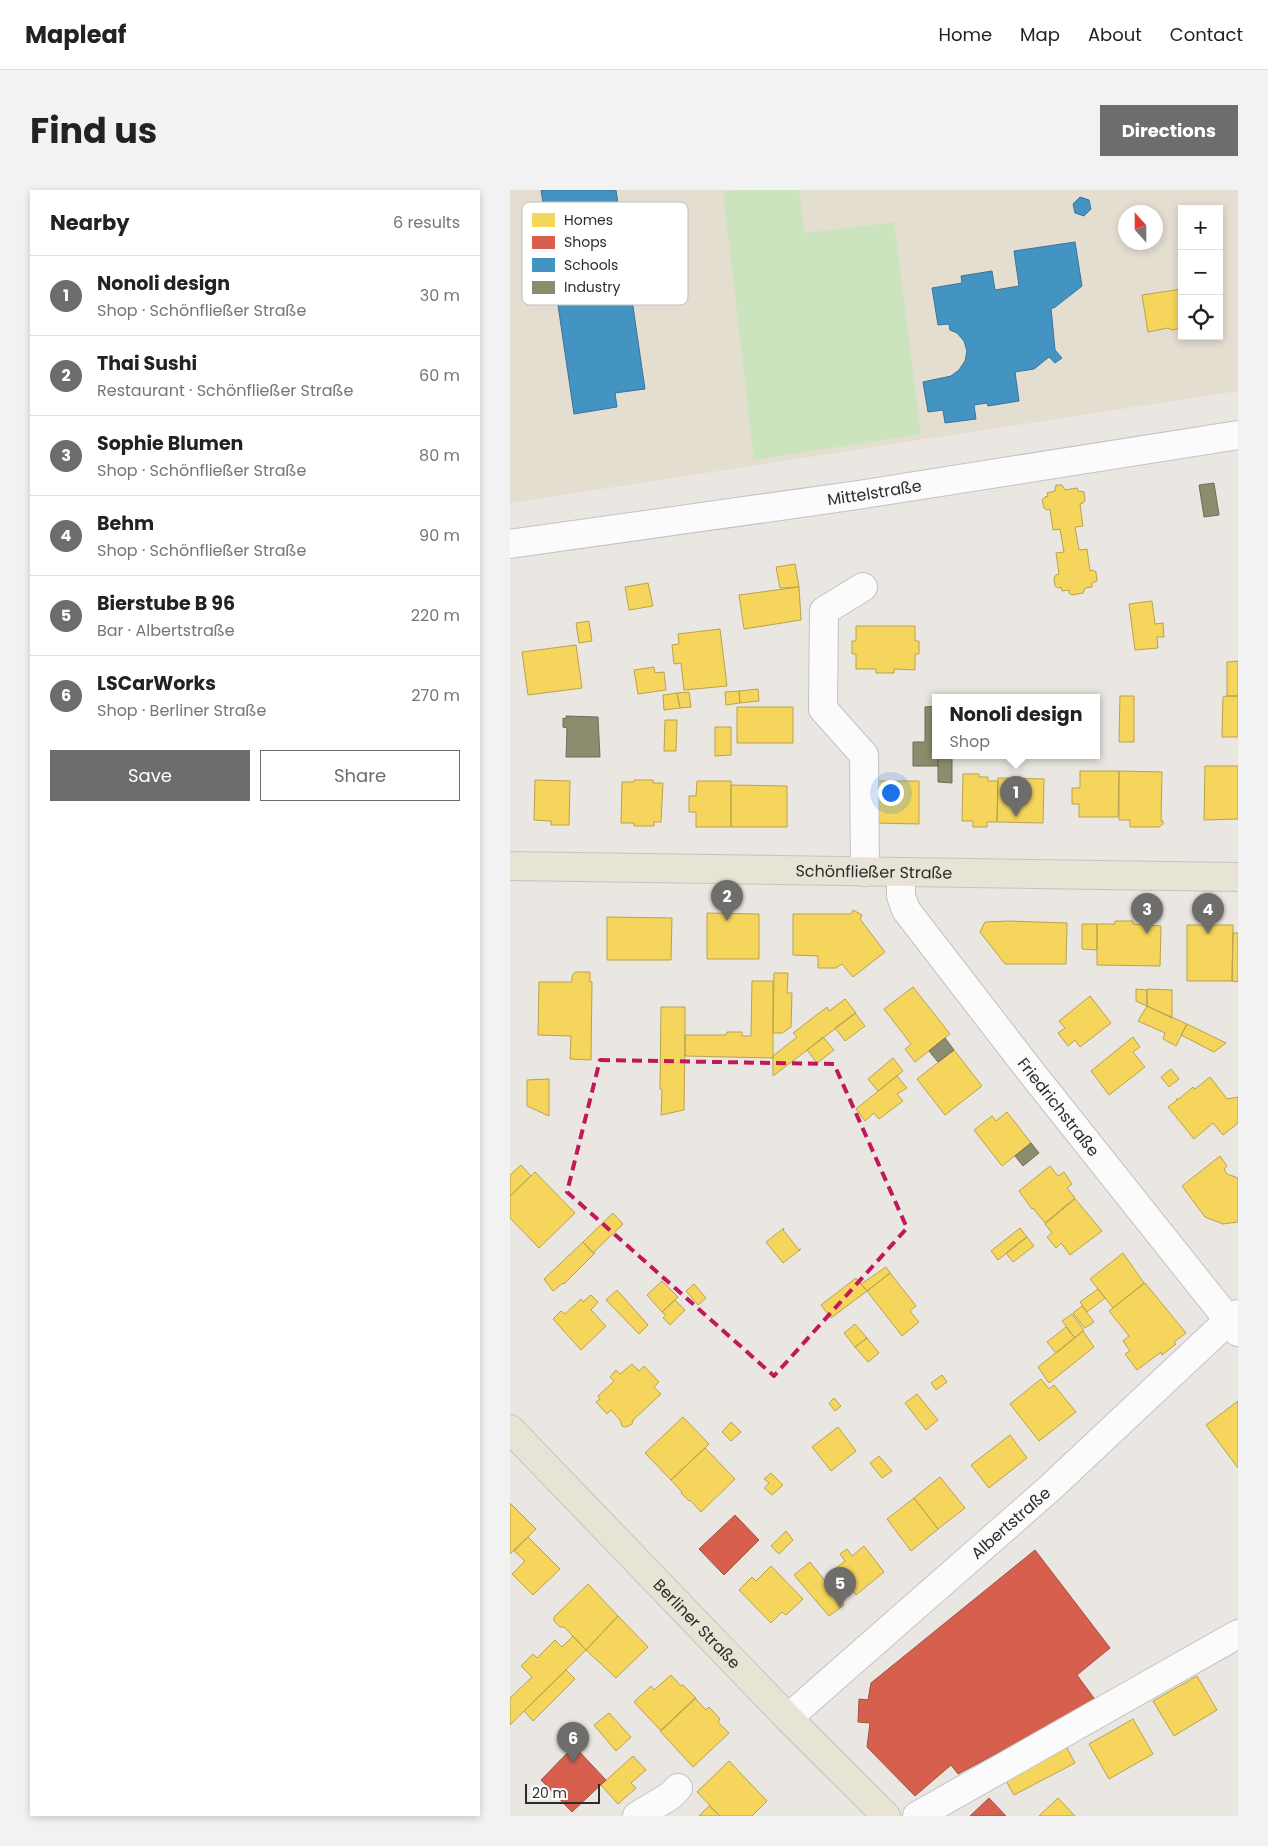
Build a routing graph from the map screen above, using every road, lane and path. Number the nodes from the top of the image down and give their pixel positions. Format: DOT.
graph roads {
  1 [pos="1238,435"];
  2 [pos="510,544"];
  3 [pos="863,587"];
  4 [pos="510,866"];
  5 [pos="865,872"];
  6 [pos="901,872"];
  7 [pos="1238,877"];
  8 [pos="1235,1322"];
  9 [pos="510,1429"];
  10 [pos="1238,1634"];
  11 [pos="788,1718"];
  12 [pos="678,1788"];
  13 [pos="637,1816"];
  14 [pos="886,1816"];
  15 [pos="917,1816"];
  1 -- 2 [label="street, Mittelstraße"];
  3 -- 5 [label="street"];
  4 -- 5 [label="main road, Schönfließer Straße"];
  5 -- 6 [label="main road, Schönfließer Straße"];
  6 -- 7 [label="main road, Schönfließer Straße"];
  6 -- 8 [label="street, Friedrichstraße"];
  8 -- 11 [label="street, Albertstraße"];
  9 -- 11 [label="main road, Berliner Straße"];
  10 -- 15 [label="street"];
  11 -- 14 [label="main road, Berliner Straße"];
  12 -- 13 [label="street"];
}
